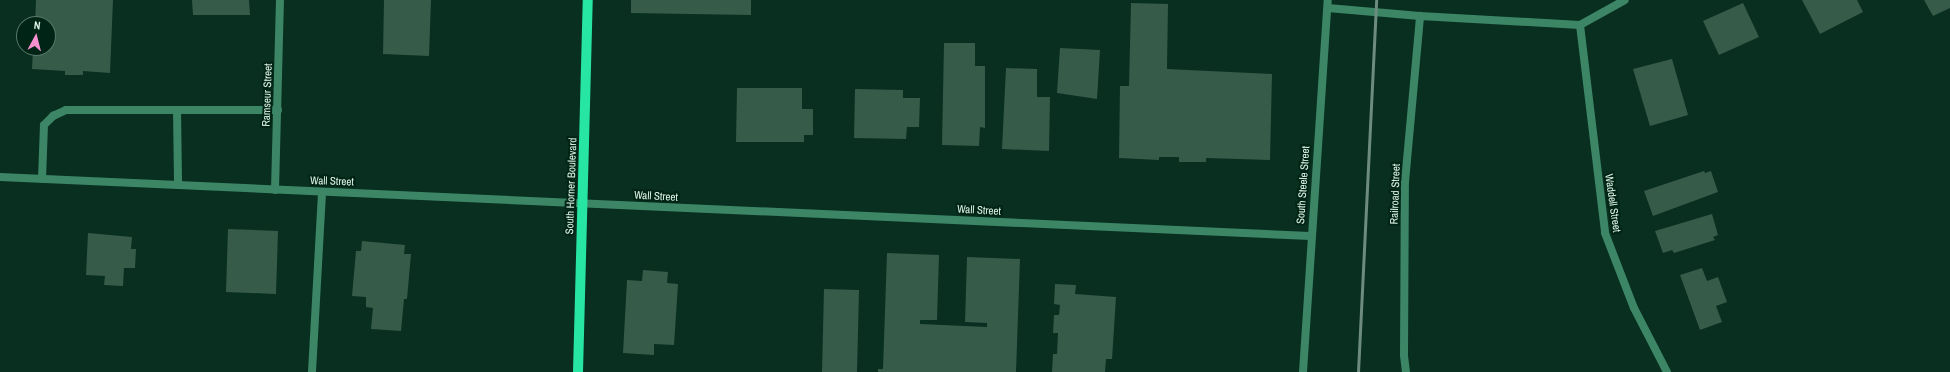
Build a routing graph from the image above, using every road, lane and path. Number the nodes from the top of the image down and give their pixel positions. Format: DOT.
graph roads {
  1 [pos="280,0"];
  2 [pos="588,0"];
  3 [pos="1625,0"];
  4 [pos="1328,4"];
  5 [pos="1420,16"];
  6 [pos="1580,25"];
  7 [pos="177,110"];
  8 [pos="278,110"];
  9 [pos="0,177"];
  10 [pos="42,179"];
  11 [pos="178,186"];
  12 [pos="275,190"];
  13 [pos="322,192"];
  14 [pos="582,203"];
  15 [pos="1310,236"];
  16 [pos="312,372"];
  17 [pos="578,372"];
  18 [pos="1303,372"];
  19 [pos="1406,372"];
  20 [pos="1667,372"];
  1 -- 8 [label="street, Ramseur Street"];
  2 -- 14 [label="main road, South Horner Boulevard"];
  3 -- 6 [label="street"];
  4 -- 5 [label="street"];
  4 -- 15 [label="street, South Steele Street"];
  5 -- 6 [label="street"];
  5 -- 19 [label="street, Railroad Street"];
  6 -- 20 [label="street, Waddell Street"];
  7 -- 8 [label="street"];
  7 -- 10 [label="street"];
  7 -- 11 [label="street"];
  8 -- 12 [label="street, Ramseur Street"];
  9 -- 10 [label="street, Wall Street"];
  10 -- 11 [label="street, Wall Street"];
  11 -- 12 [label="street, Wall Street"];
  12 -- 13 [label="street, Wall Street"];
  13 -- 14 [label="street, Wall Street"];
  13 -- 16 [label="street"];
  14 -- 15 [label="street, Wall Street"];
  14 -- 17 [label="main road, South Horner Boulevard"];
  15 -- 18 [label="street, South Steele Street"];
}
